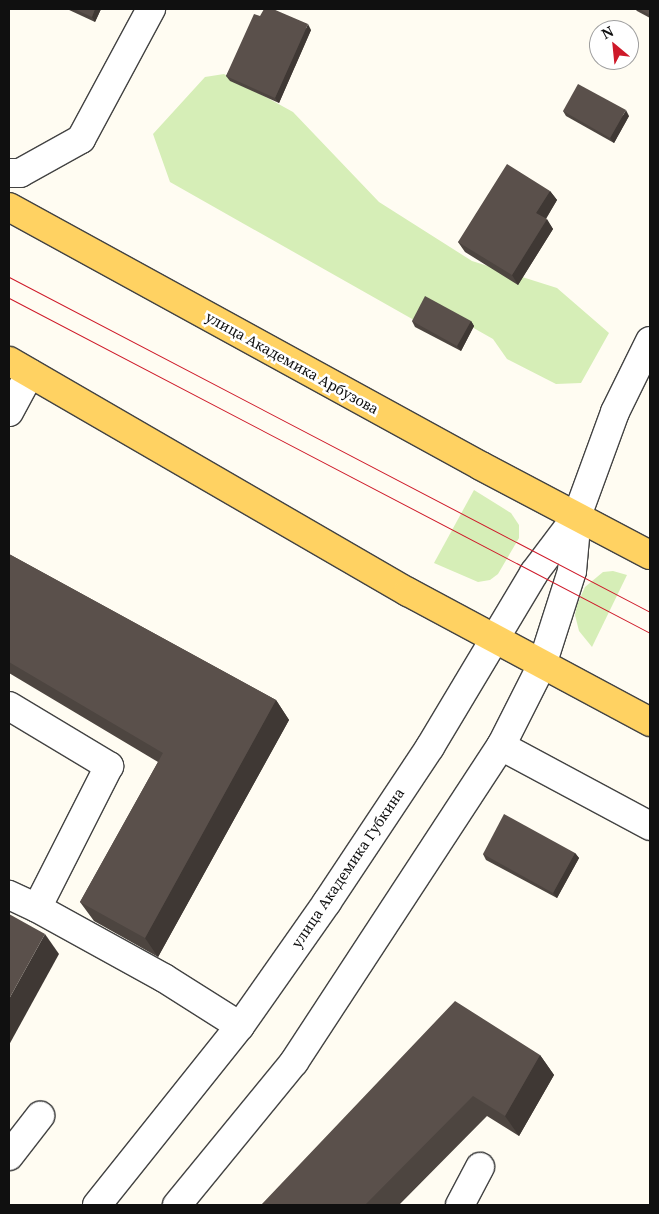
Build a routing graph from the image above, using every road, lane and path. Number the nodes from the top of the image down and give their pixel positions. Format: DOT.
graph roads {
  1 [pos="151,9"];
  2 [pos="9,173"];
  3 [pos="9,207"];
  4 [pos="650,341"];
  5 [pos="19,367"];
  6 [pos="9,412"];
  7 [pos="577,516"];
  8 [pos="650,554"];
  9 [pos="494,639"];
  10 [pos="542,665"];
  11 [pos="9,706"];
  12 [pos="650,722"];
  13 [pos="501,746"];
  14 [pos="650,826"];
  15 [pos="9,896"];
  16 [pos="37,908"];
  17 [pos="240,1026"];
  18 [pos="40,1116"];
  19 [pos="9,1156"];
  20 [pos="480,1167"];
  21 [pos="97,1205"];
  22 [pos="177,1205"];
  23 [pos="460,1205"];
  1 -- 2 [label="street"];
  3 -- 7 [label="main road, улица Академика Арбузова"];
  4 -- 7 [label="street, улица Академика Губкина"];
  5 -- 6 [label="street"];
  5 -- 9 [label="main road"];
  7 -- 8 [label="main road, улица Академика Арбузова"];
  7 -- 9 [label="street, улица Академика Губкина"];
  7 -- 10 [label="street, улица Академика Губкина"];
  9 -- 10 [label="main road"];
  9 -- 17 [label="street, улица Академика Губкина"];
  10 -- 12 [label="main road"];
  10 -- 13 [label="street, улица Академика Губкина"];
  11 -- 16 [label="street"];
  13 -- 14 [label="street"];
  13 -- 22 [label="street, улица Академика Губкина"];
  15 -- 16 [label="street"];
  16 -- 17 [label="street"];
  17 -- 21 [label="street, улица Академика Губкина"];
  18 -- 19 [label="street"];
  20 -- 23 [label="street"];
}
